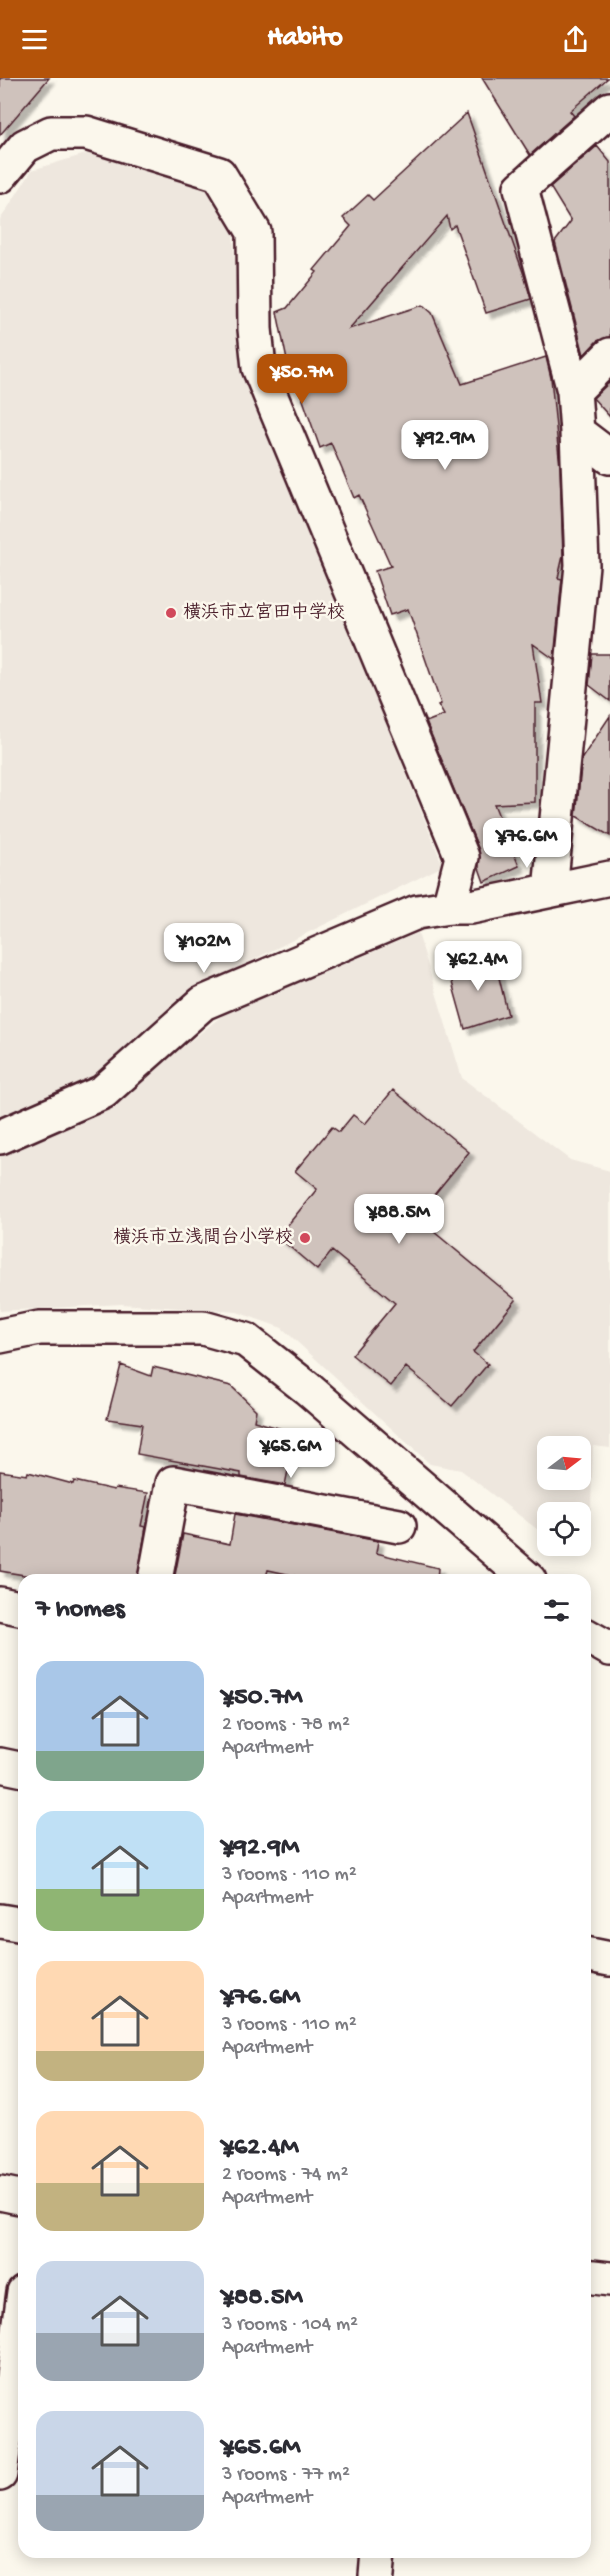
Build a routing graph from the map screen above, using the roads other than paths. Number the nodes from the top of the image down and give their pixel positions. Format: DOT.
graph roads {
  1 [pos="610,110"];
  2 [pos="0,176"];
  3 [pos="610,355"];
  4 [pos="574,391"];
  5 [pos="577,432"];
  6 [pos="610,457"];
  7 [pos="610,878"];
  8 [pos="550,890"];
  9 [pos="449,907"];
  10 [pos="0,1137"];
  11 [pos="0,1336"];
  12 [pos="399,1526"];
  13 [pos="156,1574"];
  14 [pos="522,1574"];
  15 [pos="0,1604"];
  16 [pos="18,1608"];
  17 [pos="591,1638"];
  18 [pos="610,1649"];
  19 [pos="0,1765"];
  20 [pos="18,1769"];
  21 [pos="0,1921"];
  22 [pos="18,1924"];
  23 [pos="591,1955"];
  24 [pos="610,1959"];
  25 [pos="0,2193"];
  26 [pos="18,2197"];
  27 [pos="591,2277"];
  28 [pos="610,2279"];
  29 [pos="18,2331"];
  30 [pos="3,2427"];
  31 [pos="0,2474"];
  32 [pos="378,2558"];
  33 [pos="376,2576"];
  1 -- 4 [label="street"];
  2 -- 9 [label="street"];
  3 -- 4 [label="street"];
  4 -- 5 [label="street"];
  5 -- 6 [label="street"];
  5 -- 8 [label="street"];
  7 -- 8 [label="street"];
  8 -- 9 [label="street"];
  9 -- 10 [label="street"];
  11 -- 14 [label="street"];
  12 -- 13 [label="street"];
  15 -- 16 [label="street"];
  17 -- 18 [label="street"];
  19 -- 20 [label="street"];
  21 -- 22 [label="street"];
  23 -- 24 [label="street"];
  25 -- 26 [label="street"];
  27 -- 28 [label="street"];
  29 -- 30 [label="street"];
  30 -- 31 [label="street"];
  32 -- 33 [label="street"];
}
